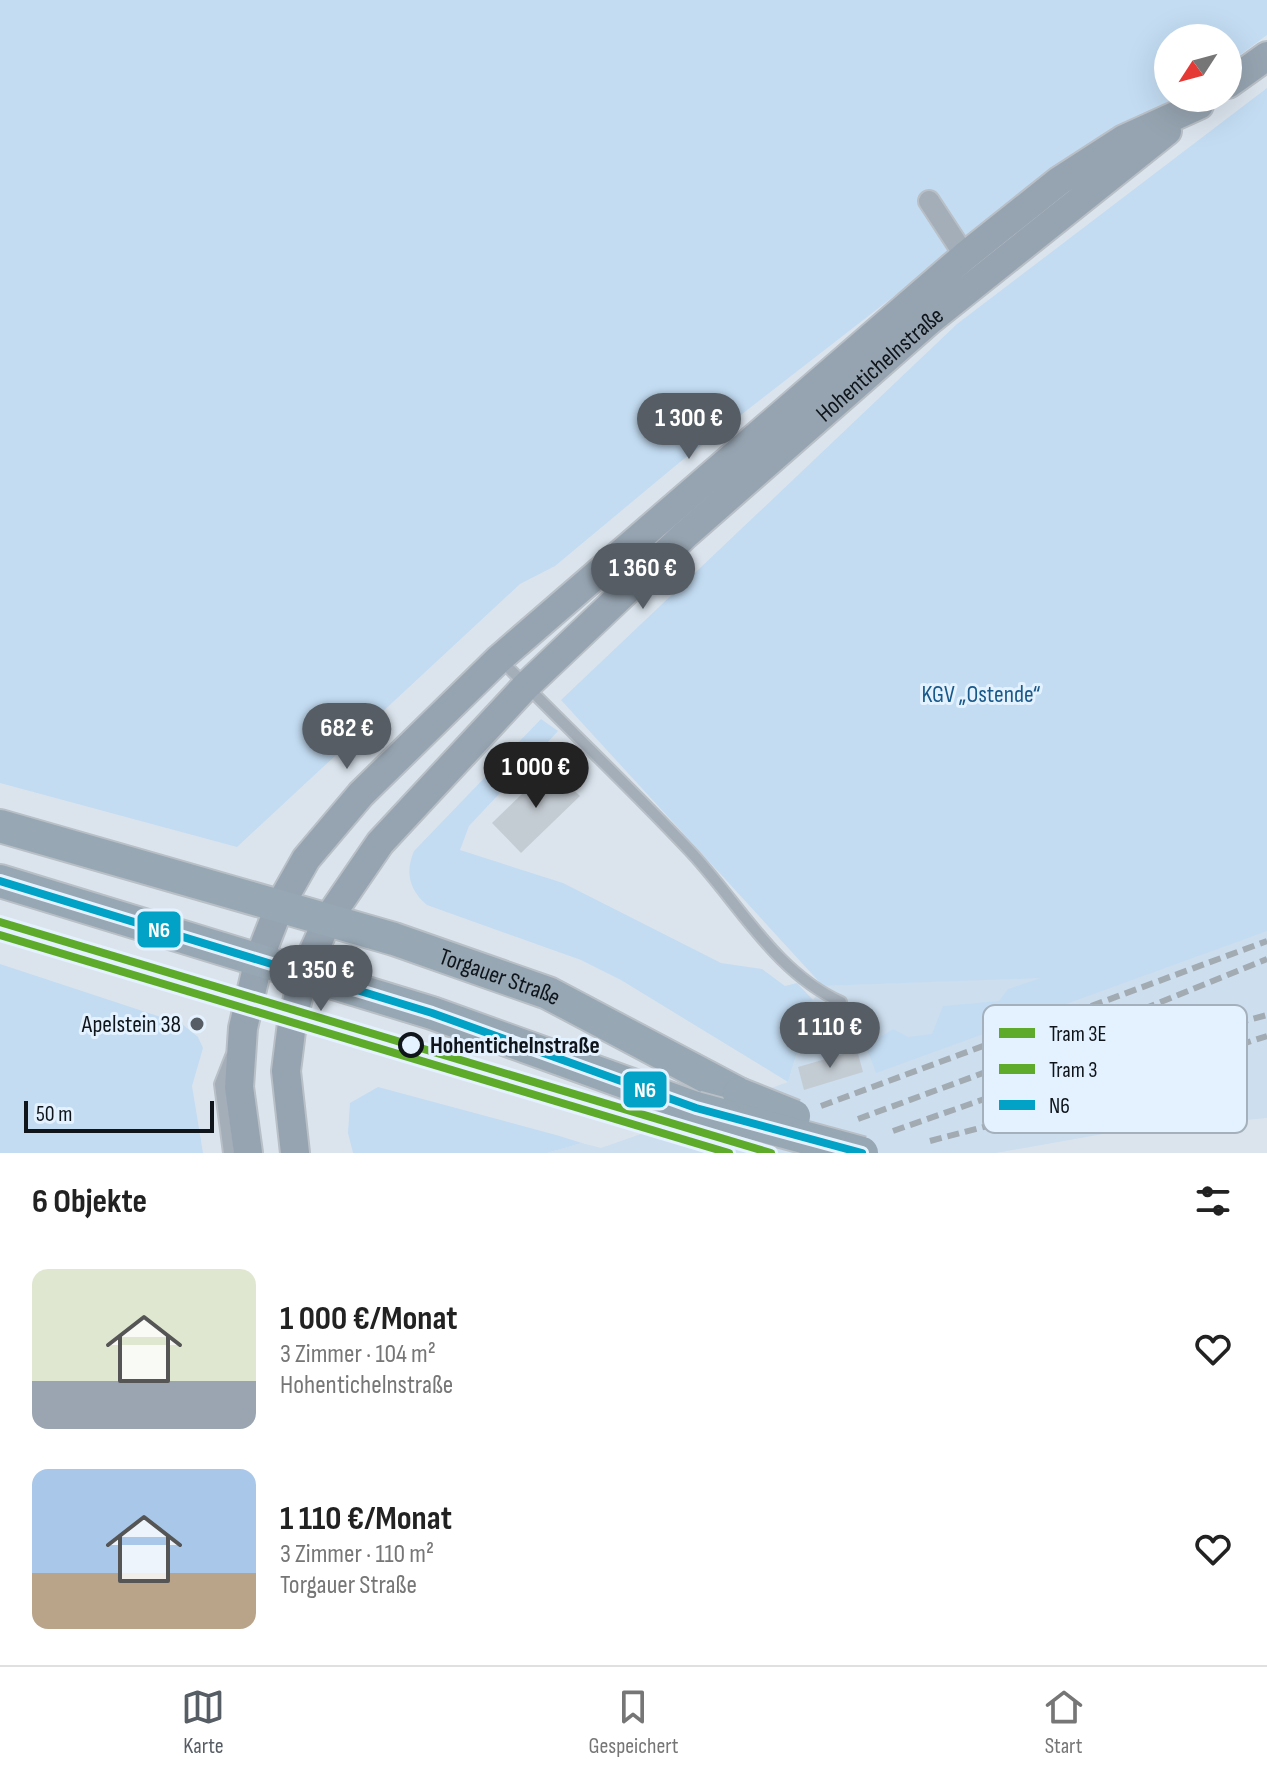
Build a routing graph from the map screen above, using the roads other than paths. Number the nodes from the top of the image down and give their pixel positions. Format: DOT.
graph roads {
  1 [pos="1267,56"];
  2 [pos="1242,74"];
  3 [pos="1181,112"];
  4 [pos="1190,112"];
  5 [pos="929,201"];
  6 [pos="965,256"];
  7 [pos="499,659"];
  8 [pos="526,686"];
  9 [pos="0,826"];
  10 [pos="0,881"];
  11 [pos="280,905"];
  12 [pos="328,919"];
  13 [pos="259,959"];
  14 [pos="304,973"];
  15 [pos="841,1002"];
  16 [pos="243,1028"];
  17 [pos="229,1153"];
  18 [pos="248,1153"];
  19 [pos="295,1153"];
  20 [pos="862,1153"];
  21 [pos="886,1153"];
  1 -- 2 [label="main road"];
  3 -- 6 [label="main road, Hohentichelnstraße"];
  4 -- 8 [label="main road, Hohentichelnstraße"];
  5 -- 6 [label="street"];
  6 -- 7 [label="main road, Hohentichelnstraße"];
  7 -- 8 [label="lane"];
  7 -- 11 [label="main road, Hohentichelnstraße"];
  8 -- 12 [label="main road, Hohentichelnstraße"];
  8 -- 15 [label="lane"];
  9 -- 11 [label="main road, Torgauer Straße"];
  10 -- 13 [label="main road"];
  11 -- 12 [label="main road, Torgauer Straße"];
  11 -- 13 [label="main road, Hohentichelnstraße"];
  12 -- 14 [label="main road, Hohentichelnstraße"];
  12 -- 21 [label="main road, Torgauer Straße, bridge"];
  13 -- 14 [label="main road"];
  13 -- 16 [label="main road, Hohentichelnstraße"];
  14 -- 19 [label="main road, Hohentichelnstraße"];
  14 -- 20 [label="main road, bridge"];
  16 -- 17 [label="lane"];
  16 -- 18 [label="main road, Hohentichelnstraße"];
}
